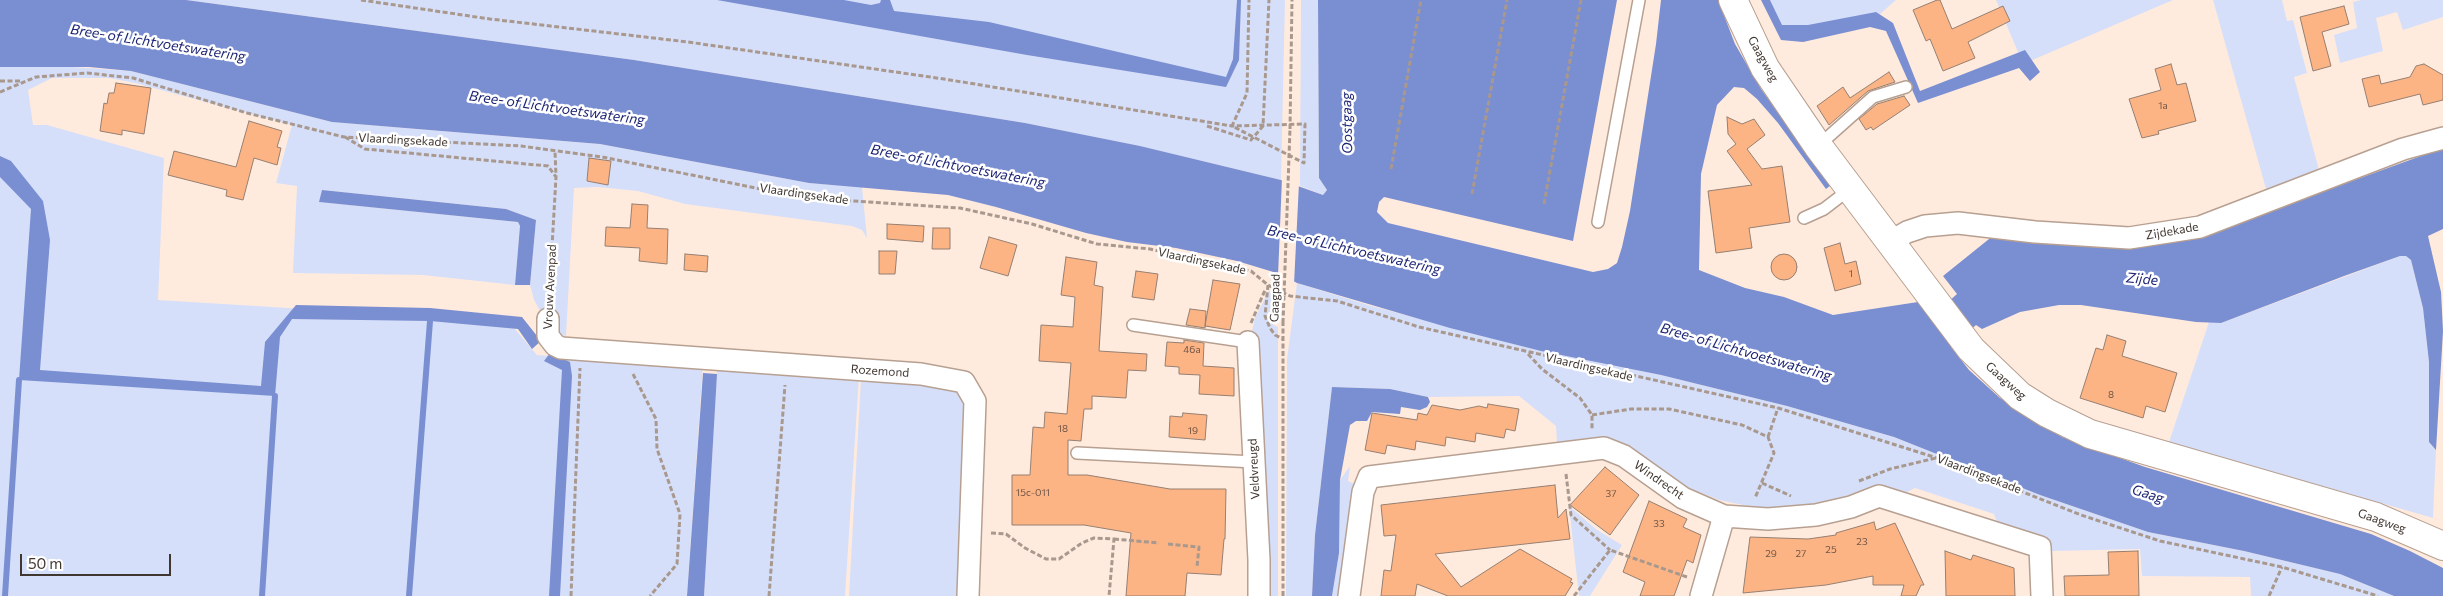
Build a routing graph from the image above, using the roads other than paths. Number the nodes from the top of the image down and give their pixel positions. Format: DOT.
graph roads {
  1 [pos="1639,0"];
  2 [pos="1733,0"];
  3 [pos="1906,87"];
  4 [pos="2443,138"];
  5 [pos="1818,146"];
  6 [pos="1850,189"];
  7 [pos="1804,218"];
  8 [pos="1598,222"];
  9 [pos="1890,242"];
  10 [pos="548,319"];
  11 [pos="1133,325"];
  12 [pos="1248,342"];
  13 [pos="578,350"];
  14 [pos="1077,453"];
  15 [pos="1254,462"];
  16 [pos="1724,516"];
  17 [pos="2443,546"];
  18 [pos="1702,589"];
  19 [pos="968,596"];
  20 [pos="1259,596"];
  21 [pos="1349,596"];
  22 [pos="2042,596"];
  1 -- 8 [label="lane"];
  2 -- 5 [label="main road, Gaagweg"];
  3 -- 5 [label="lane"];
  4 -- 9 [label="street, Zijdekade"];
  5 -- 6 [label="main road, Gaagweg"];
  6 -- 7 [label="lane"];
  6 -- 9 [label="main road, Gaagweg"];
  9 -- 17 [label="main road, Gaagweg"];
  10 -- 13 [label="street, Vrouw Avenpad"];
  11 -- 12 [label="lane"];
  12 -- 15 [label="street, Veldvreugd"];
  13 -- 19 [label="street, Rozemond"];
  14 -- 15 [label="lane"];
  15 -- 20 [label="street, Veldvreugd"];
  16 -- 18 [label="street"];
  16 -- 21 [label="street, Windrecht"];
  16 -- 22 [label="street, Windrecht"];
}
